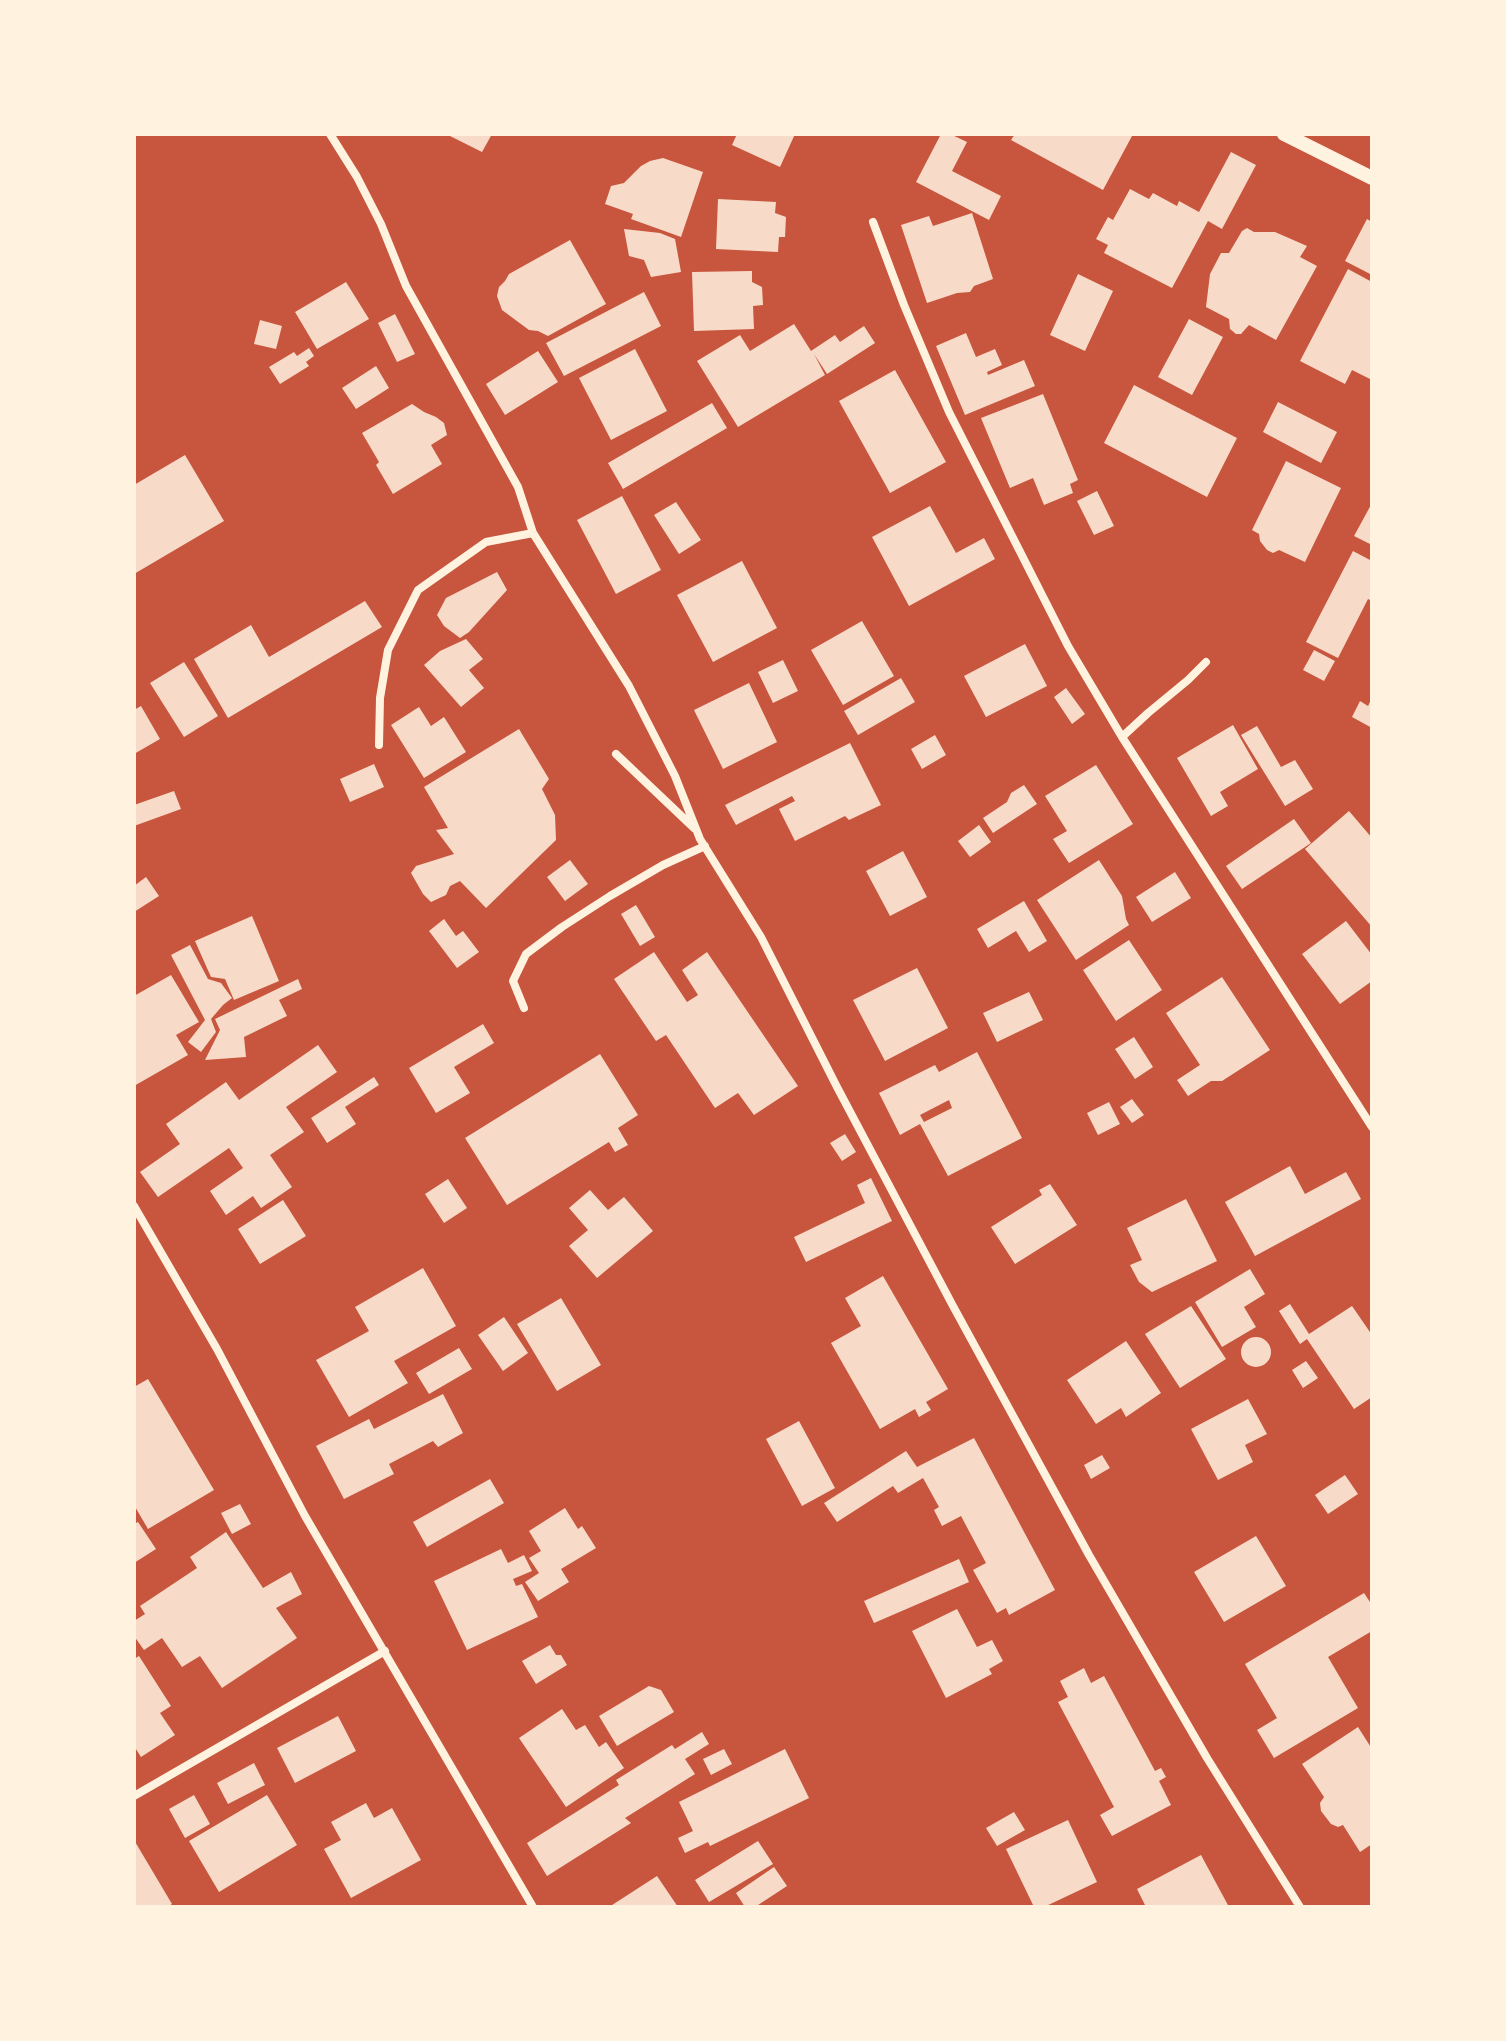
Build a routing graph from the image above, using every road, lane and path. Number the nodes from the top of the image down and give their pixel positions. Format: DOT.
graph roads {
  1 [pos="330,134"];
  2 [pos="1284,134"];
  3 [pos="1372,178"];
  4 [pos="873,222"];
  5 [pos="533,533"];
  6 [pos="1206,662"];
  7 [pos="1122,737"];
  8 [pos="379,745"];
  9 [pos="616,754"];
  10 [pos="697,832"];
  11 [pos="705,846"];
  12 [pos="524,1008"];
  13 [pos="1372,1127"];
  14 [pos="134,1206"];
  15 [pos="385,1651"];
  16 [pos="134,1796"];
  17 [pos="533,1907"];
  18 [pos="1300,1907"];
  1 -- 5 [label="street"];
  2 -- 3 [label="street"];
  4 -- 7 [label="street"];
  5 -- 8 [label="street"];
  5 -- 10 [label="street"];
  6 -- 7 [label="street"];
  7 -- 13 [label="street"];
  9 -- 10 [label="street"];
  10 -- 11 [label="street"];
  11 -- 12 [label="street"];
  11 -- 18 [label="street"];
  14 -- 15 [label="street"];
  15 -- 16 [label="street"];
  15 -- 17 [label="street"];
}
